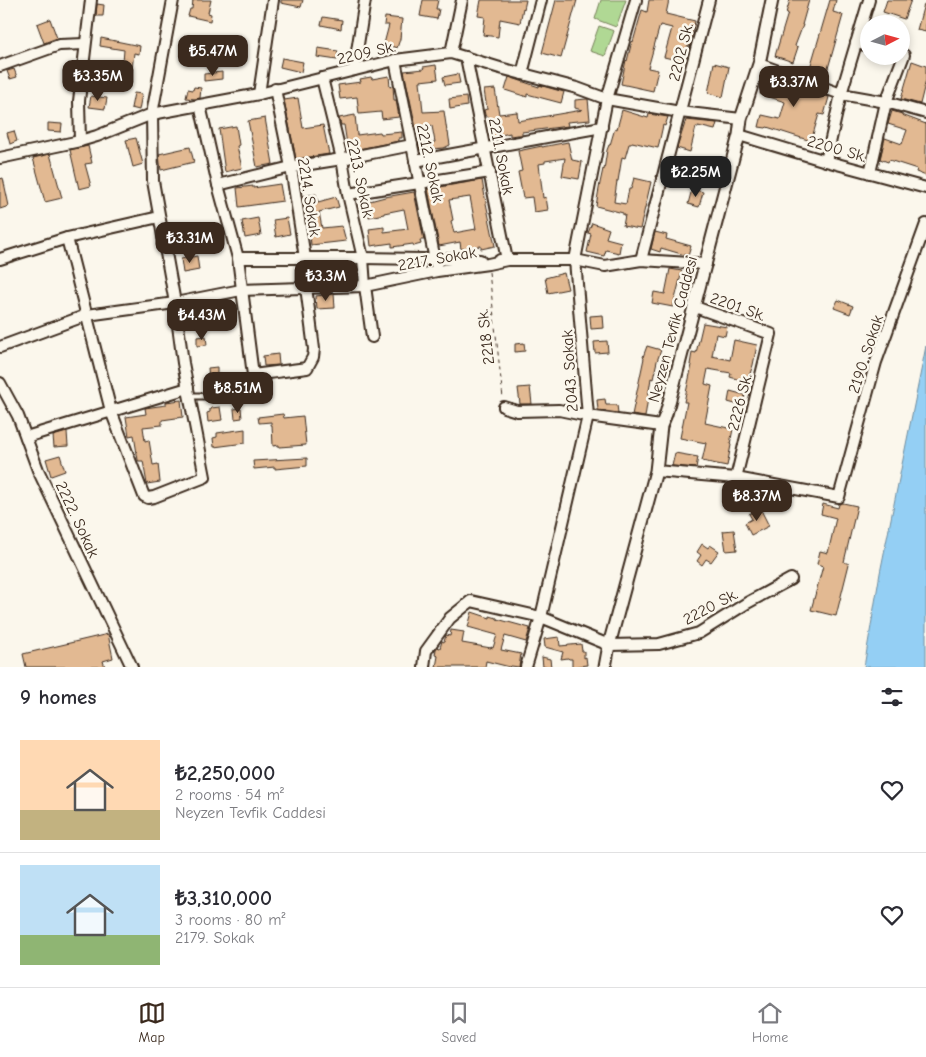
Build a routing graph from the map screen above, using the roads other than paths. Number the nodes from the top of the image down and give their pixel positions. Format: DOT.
graph roads {
  1 [pos="91,0"];
  2 [pos="173,0"];
  3 [pos="273,0"];
  4 [pos="365,0"];
  5 [pos="462,0"];
  6 [pos="541,0"];
  7 [pos="636,0"];
  8 [pos="709,0"];
  9 [pos="772,0"];
  10 [pos="869,0"];
  11 [pos="856,43"];
  12 [pos="85,44"];
  13 [pos="860,44"];
  14 [pos="451,53"];
  15 [pos="466,57"];
  16 [pos="395,60"];
  17 [pos="759,64"];
  18 [pos="899,65"];
  19 [pos="0,66"];
  20 [pos="354,70"];
  21 [pos="522,74"];
  22 [pos="322,78"];
  23 [pos="275,89"];
  24 [pos="259,94"];
  25 [pos="841,94"];
  26 [pos="607,99"];
  27 [pos="886,102"];
  28 [pos="200,105"];
  29 [pos="680,112"];
  30 [pos="926,113"];
  31 [pos="152,114"];
  32 [pos="741,119"];
  33 [pos="602,128"];
  34 [pos="740,134"];
  35 [pos="80,140"];
  36 [pos="412,145"];
  37 [pos="485,149"];
  38 [pos="0,158"];
  39 [pos="342,159"];
  40 [pos="415,161"];
  41 [pos="826,161"];
  42 [pos="291,167"];
  43 [pos="490,172"];
  44 [pos="870,173"];
  45 [pos="420,184"];
  46 [pos="218,185"];
  47 [pos="926,188"];
  48 [pos="348,194"];
  49 [pos="159,217"];
  50 [pos="926,224"];
  51 [pos="67,238"];
  52 [pos="238,258"];
  53 [pos="304,258"];
  54 [pos="363,258"];
  55 [pos="0,259"];
  56 [pos="435,260"];
  57 [pos="507,260"];
  58 [pos="575,260"];
  59 [pos="641,260"];
  60 [pos="706,264"];
  61 [pos="437,271"];
  62 [pos="365,286"];
  63 [pos="306,287"];
  64 [pos="241,290"];
  65 [pos="175,303"];
  66 [pos="695,307"];
  67 [pos="88,315"];
  68 [pos="771,334"];
  69 [pos="372,337"];
  70 [pos="0,347"];
  71 [pos="0,382"];
  72 [pos="189,392"];
  73 [pos="228,396"];
  74 [pos="504,407"];
  75 [pos="111,411"];
  76 [pos="588,416"];
  77 [pos="661,426"];
  78 [pos="26,437"];
  79 [pos="656,471"];
  80 [pos="736,478"];
  81 [pos="791,579"];
  82 [pos="542,617"];
  83 [pos="609,645"];
  84 [pos="132,667"];
  85 [pos="424,667"];
  86 [pos="526,667"];
  87 [pos="604,667"];
  1 -- 12 [label="street"];
  2 -- 31 [label="street"];
  3 -- 24 [label="street"];
  4 -- 20 [label="street"];
  5 -- 14 [label="street"];
  6 -- 21 [label="street"];
  7 -- 26 [label="street, 2043. Sokak"];
  8 -- 29 [label="street, 2202 Sk."];
  9 -- 17 [label="street, Neyzen Tevfik Caddesi"];
  10 -- 11 [label="street"];
  11 -- 13 [label="street"];
  11 -- 25 [label="street"];
  12 -- 19 [label="street"];
  12 -- 35 [label="street"];
  14 -- 15 [label="street, 2209 Sk."];
  14 -- 16 [label="street, 2209 Sk."];
  15 -- 21 [label="street, 2209 Sk."];
  15 -- 37 [label="street, 2211. Sokak"];
  16 -- 20 [label="street, 2209 Sk."];
  16 -- 36 [label="street, 2212. Sokak"];
  17 -- 25 [label="street"];
  17 -- 32 [label="street, Neyzen Tevfik Caddesi"];
  18 -- 27 [label="street"];
  20 -- 22 [label="street, 2209 Sk."];
  21 -- 26 [label="street, 2209 Sk."];
  22 -- 23 [label="street, 2209 Sk."];
  22 -- 39 [label="street, 2213. Sokak"];
  23 -- 24 [label="street, 2209 Sk."];
  23 -- 42 [label="street, 2214. Sokak"];
  24 -- 28 [label="street, 2209 Sk."];
  25 -- 27 [label="street"];
  25 -- 41 [label="street"];
  26 -- 29 [label="street, 2209 Sk."];
  26 -- 33 [label="street, 2043. Sokak"];
  27 -- 30 [label="street"];
  27 -- 44 [label="street"];
  28 -- 31 [label="street, 2209 Sk."];
  28 -- 46 [label="street"];
  29 -- 32 [label="street, 2209 Sk."];
  29 -- 59 [label="street, 2202 Sk."];
  31 -- 35 [label="street, 2209 Sk."];
  31 -- 49 [label="street"];
  32 -- 34 [label="street, Neyzen Tevfik Caddesi"];
  33 -- 37 [label="street"];
  33 -- 58 [label="street, 2043. Sokak"];
  34 -- 41 [label="street, 2200 Sk."];
  34 -- 60 [label="street, Neyzen Tevfik Caddesi"];
  35 -- 38 [label="street, 2209 Sk."];
  36 -- 39 [label="street"];
  36 -- 40 [label="street, 2212. Sokak"];
  37 -- 40 [label="street"];
  37 -- 43 [label="street, 2211. Sokak"];
  39 -- 42 [label="street"];
  39 -- 48 [label="street, 2213. Sokak"];
  40 -- 45 [label="street, 2212. Sokak"];
  41 -- 44 [label="street, 2200 Sk."];
  42 -- 46 [label="street"];
  42 -- 53 [label="street, 2214. Sokak"];
  43 -- 45 [label="street"];
  43 -- 57 [label="street, 2211. Sokak"];
  44 -- 47 [label="street, 2200 Sk."];
  45 -- 48 [label="street"];
  45 -- 56 [label="street, 2212. Sokak"];
  46 -- 52 [label="street"];
  48 -- 54 [label="street, 2213. Sokak"];
  49 -- 51 [label="street"];
  49 -- 65 [label="street"];
  50 -- 80 [label="street, 2190. Sokak"];
  51 -- 55 [label="street"];
  51 -- 67 [label="street"];
  52 -- 53 [label="street"];
  52 -- 64 [label="street"];
  53 -- 54 [label="street"];
  53 -- 63 [label="street, 2214. Sokak"];
  54 -- 56 [label="street"];
  54 -- 62 [label="street, 2213. Sokak"];
  56 -- 57 [label="street"];
  56 -- 61 [label="street, 2212. Sokak"];
  57 -- 58 [label="street, 2217. Sokak"];
  57 -- 61 [label="street, 2217. Sokak"];
  58 -- 59 [label="street, 2217. Sokak"];
  58 -- 76 [label="street, 2043. Sokak"];
  59 -- 60 [label="street, 2217. Sokak"];
  60 -- 66 [label="street, Neyzen Tevfik Caddesi"];
  61 -- 62 [label="street, 2217. Sokak"];
  62 -- 63 [label="street, 2217. Sokak"];
  62 -- 69 [label="street, 2213. Sokak"];
  63 -- 64 [label="street, 2217. Sokak"];
  63 -- 64 [label="street, 2214. Sokak"];
  64 -- 65 [label="street, 2217. Sokak"];
  65 -- 67 [label="street, 2217. Sokak"];
  65 -- 72 [label="street"];
  66 -- 68 [label="street, 2201 Sk."];
  66 -- 77 [label="street, Neyzen Tevfik Caddesi"];
  67 -- 70 [label="street, 2217. Sokak"];
  67 -- 75 [label="street"];
  68 -- 80 [label="street, 2226 Sk."];
  71 -- 78 [label="street, 2222. Sokak"];
  72 -- 73 [label="lane"];
  72 -- 75 [label="street"];
  72 -- 75 [label="street"];
  74 -- 76 [label="street"];
  75 -- 78 [label="street"];
  76 -- 77 [label="street"];
  76 -- 82 [label="street, 2043. Sokak"];
  77 -- 79 [label="street, Neyzen Tevfik Caddesi"];
  78 -- 84 [label="street, 2222. Sokak"];
  79 -- 80 [label="street"];
  79 -- 83 [label="street, Neyzen Tevfik Caddesi"];
  81 -- 83 [label="street, 2220 Sk."];
  82 -- 83 [label="street"];
  82 -- 85 [label="street"];
  82 -- 86 [label="street, 2043. Sokak"];
  83 -- 87 [label="street, Neyzen Tevfik Caddesi"];
}
